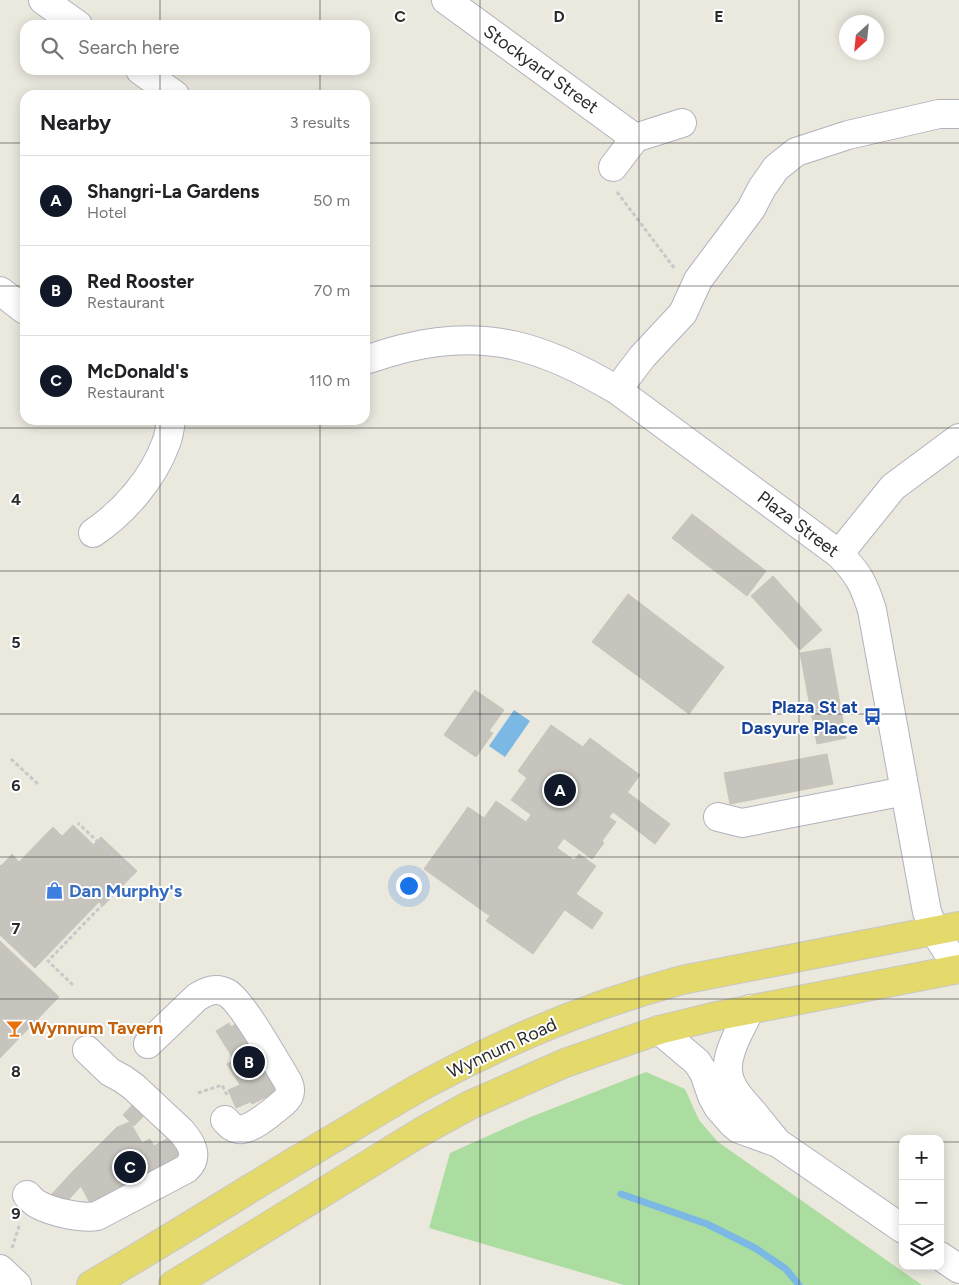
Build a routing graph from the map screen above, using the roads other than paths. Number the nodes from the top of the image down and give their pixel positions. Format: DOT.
graph roads {
  1 [pos="43,0"];
  2 [pos="446,0"];
  3 [pos="71,20"];
  4 [pos="147,75"];
  5 [pos="168,90"];
  6 [pos="959,114"];
  7 [pos="682,123"];
  8 [pos="635,138"];
  9 [pos="614,167"];
  10 [pos="0,291"];
  11 [pos="20,306"];
  12 [pos="370,359"];
  13 [pos="617,390"];
  14 [pos="170,425"];
  15 [pos="959,438"];
  16 [pos="93,533"];
  17 [pos="839,554"];
  18 [pos="905,791"];
  19 [pos="718,818"];
  20 [pos="946,929"];
  21 [pos="959,969"];
  22 [pos="750,1009"];
  23 [pos="660,1030"];
  24 [pos="148,1044"];
  25 [pos="87,1050"];
  26 [pos="225,1120"];
  27 [pos="778,1143"];
  28 [pos="25,1205"];
  29 [pos="899,1226"];
  30 [pos="6,1259"];
  31 [pos="944,1259"];
  32 [pos="959,1269"];
  33 [pos="193,1277"];
  34 [pos="17,1285"];
  35 [pos="91,1285"];
  36 [pos="173,1285"];
  1 -- 3 [label="street"];
  2 -- 8 [label="street, Stockyard Street"];
  4 -- 5 [label="street"];
  6 -- 13 [label="street"];
  7 -- 8 [label="street"];
  8 -- 9 [label="street"];
  10 -- 11 [label="street"];
  12 -- 13 [label="street, Plaza Street"];
  13 -- 17 [label="street, Plaza Street"];
  14 -- 16 [label="street"];
  15 -- 17 [label="street"];
  17 -- 18 [label="street, Plaza Street"];
  18 -- 19 [label="street"];
  18 -- 20 [label="street, Plaza Street"];
  20 -- 21 [label="street, Plaza Street"];
  20 -- 35 [label="main road, Wynnum Road"];
  21 -- 22 [label="main road"];
  22 -- 23 [label="main road"];
  22 -- 27 [label="street"];
  23 -- 27 [label="street"];
  23 -- 33 [label="main road"];
  24 -- 26 [label="street"];
  25 -- 28 [label="street"];
  27 -- 29 [label="street"];
  30 -- 34 [label="street"];
  31 -- 32 [label="street"];
  33 -- 36 [label="main road"];
}
